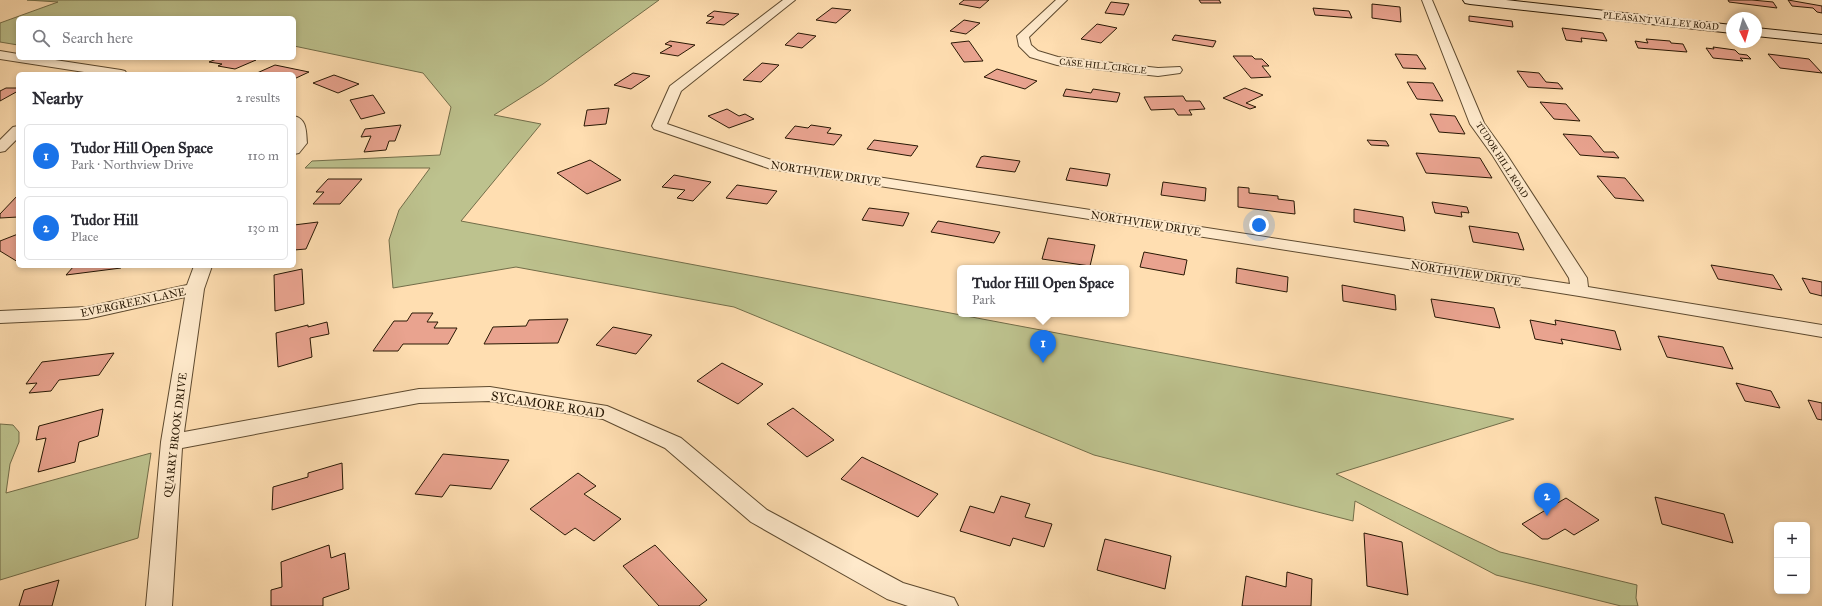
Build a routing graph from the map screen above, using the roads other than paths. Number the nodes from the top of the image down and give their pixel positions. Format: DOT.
graph roads {
  1 [pos="790,0"];
  2 [pos="1062,0"];
  3 [pos="1428,0"];
  4 [pos="1470,0"];
  5 [pos="1726,28"];
  6 [pos="1762,33"];
  7 [pos="1822,39"];
  8 [pos="0,55"];
  9 [pos="16,58"];
  10 [pos="32,60"];
  11 [pos="1176,70"];
  12 [pos="108,72"];
  13 [pos="296,122"];
  14 [pos="16,132"];
  15 [pos="0,148"];
  16 [pos="296,148"];
  17 [pos="202,268"];
  18 [pos="195,289"];
  19 [pos="1579,291"];
  20 [pos="0,317"];
  21 [pos="1822,332"];
  22 [pos="172,442"];
  23 [pos="159,606"];
  24 [pos="945,606"];
  1 -- 19 [label="street, NORTHVIEW DRIVE"];
  2 -- 11 [label="street, CASE HILL CIRCLE"];
  3 -- 19 [label="street, TUDOR HILL ROAD"];
  4 -- 5 [label="main road, PLEASANT VALLEY ROAD"];
  6 -- 7 [label="main road"];
  8 -- 9 [label="street"];
  10 -- 12 [label="street"];
  13 -- 16 [label="street"];
  14 -- 15 [label="street"];
  17 -- 18 [label="street, QUARRY BROOK DRIVE"];
  18 -- 20 [label="street, EVERGREEN LANE"];
  18 -- 22 [label="street, QUARRY BROOK DRIVE"];
  19 -- 21 [label="street, NORTHVIEW DRIVE"];
  22 -- 23 [label="street, QUARRY BROOK DRIVE"];
  22 -- 24 [label="street, SYCAMORE ROAD"];
}
